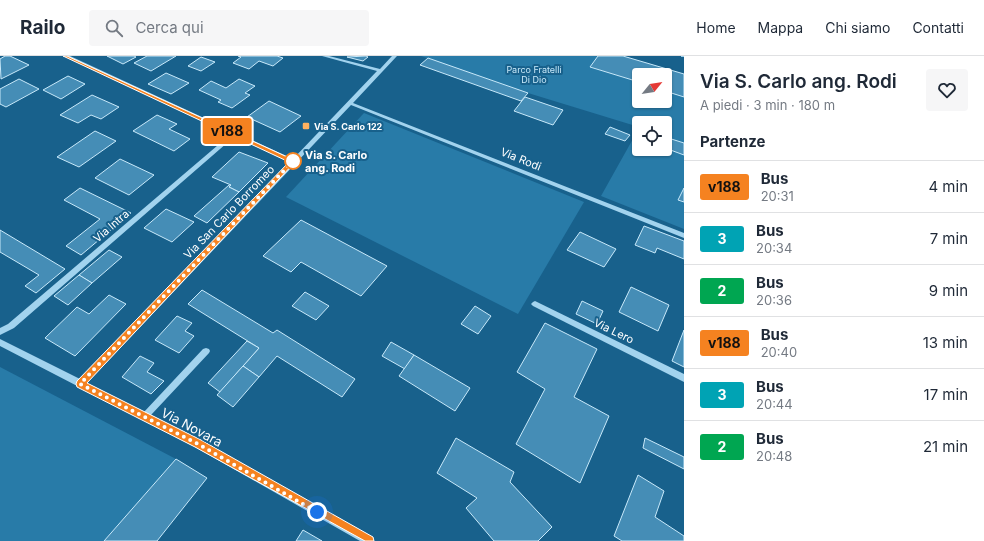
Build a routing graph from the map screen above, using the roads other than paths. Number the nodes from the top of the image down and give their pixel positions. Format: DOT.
graph roads {
  1 [pos="66,56"];
  2 [pos="324,56"];
  3 [pos="396,56"];
  4 [pos="381,71"];
  5 [pos="349,103"];
  6 [pos="235,134"];
  7 [pos="293,161"];
  8 [pos="684,236"];
  9 [pos="535,304"];
  10 [pos="0,332"];
  11 [pos="0,342"];
  12 [pos="206,351"];
  13 [pos="684,378"];
  14 [pos="80,384"];
  15 [pos="145,416"];
  16 [pos="369,541"];
  1 -- 6 [label="street"];
  2 -- 4 [label="street"];
  3 -- 4 [label="street, Via San Carlo Borromeo"];
  4 -- 5 [label="street, Via San Carlo Borromeo"];
  5 -- 7 [label="street, Via San Carlo Borromeo"];
  5 -- 8 [label="street, Via Rodi"];
  6 -- 7 [label="street"];
  6 -- 10 [label="street, Via Intra"];
  7 -- 14 [label="street, Via San Carlo Borromeo"];
  9 -- 13 [label="street, Via Lero"];
  11 -- 14 [label="street, Via Novara"];
  12 -- 15 [label="street"];
  14 -- 15 [label="street, Via Novara"];
  15 -- 16 [label="street, Via Novara"];
}
